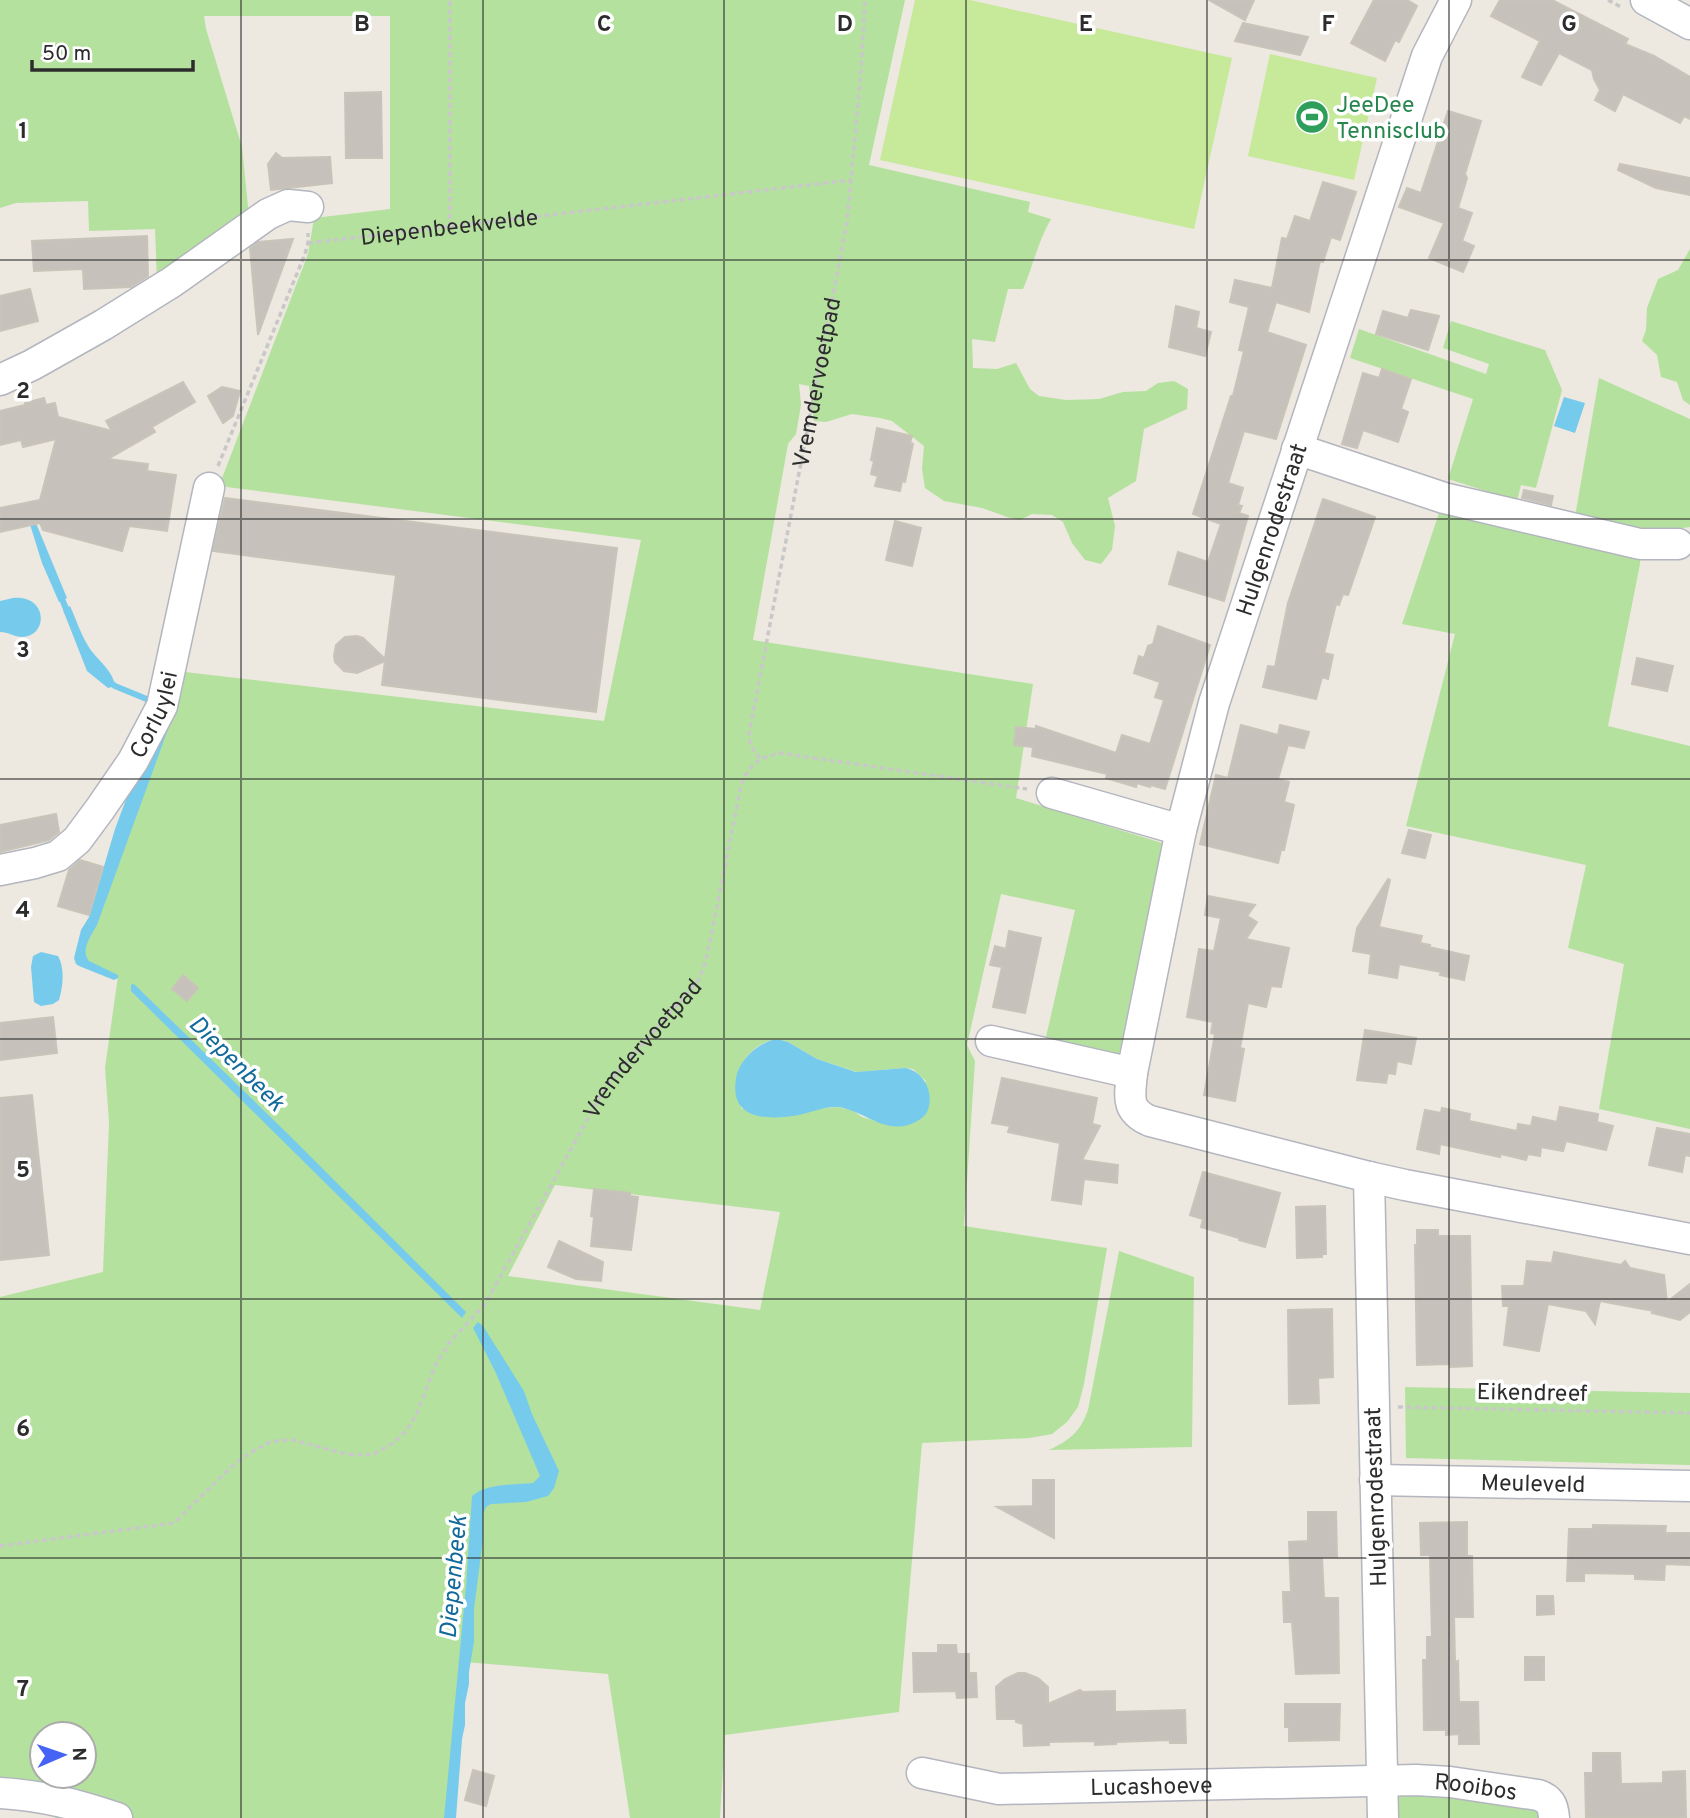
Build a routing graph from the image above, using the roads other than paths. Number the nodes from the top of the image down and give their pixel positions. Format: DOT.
graph roads {
  1 [pos="1456,0"];
  2 [pos="1646,0"];
  3 [pos="1690,24"];
  4 [pos="308,207"];
  5 [pos="0,380"];
  6 [pos="1297,449"];
  7 [pos="209,488"];
  8 [pos="1678,544"];
  9 [pos="1052,793"];
  10 [pos="1181,830"];
  11 [pos="0,870"];
  12 [pos="991,1041"];
  13 [pos="1132,1073"];
  14 [pos="1368,1177"];
  15 [pos="1690,1238"];
  16 [pos="1375,1480"];
  17 [pos="1690,1486"];
  18 [pos="922,1773"];
  19 [pos="1382,1779"];
  20 [pos="0,1793"];
  21 [pos="117,1818"];
  22 [pos="1383,1818"];
  23 [pos="1554,1818"];
  1 -- 6 [label="street, Hulgenrodestraat"];
  2 -- 3 [label="street"];
  4 -- 5 [label="street"];
  6 -- 8 [label="street"];
  6 -- 10 [label="street, Hulgenrodestraat"];
  7 -- 11 [label="street, Corluylei"];
  9 -- 10 [label="street"];
  10 -- 13 [label="street, Hulgenrodestraat"];
  12 -- 13 [label="street"];
  13 -- 14 [label="street, Hulgenrodestraat"];
  14 -- 15 [label="street, Hulgenrodestraat"];
  14 -- 16 [label="street, Hulgenrodestraat"];
  16 -- 17 [label="street, Meuleveld"];
  16 -- 19 [label="street, Hulgenrodestraat"];
  18 -- 19 [label="street, Lucashoeve"];
  19 -- 22 [label="street, Hulgenrodestraat"];
  19 -- 23 [label="street, Rooibos"];
  20 -- 21 [label="street"];
}
